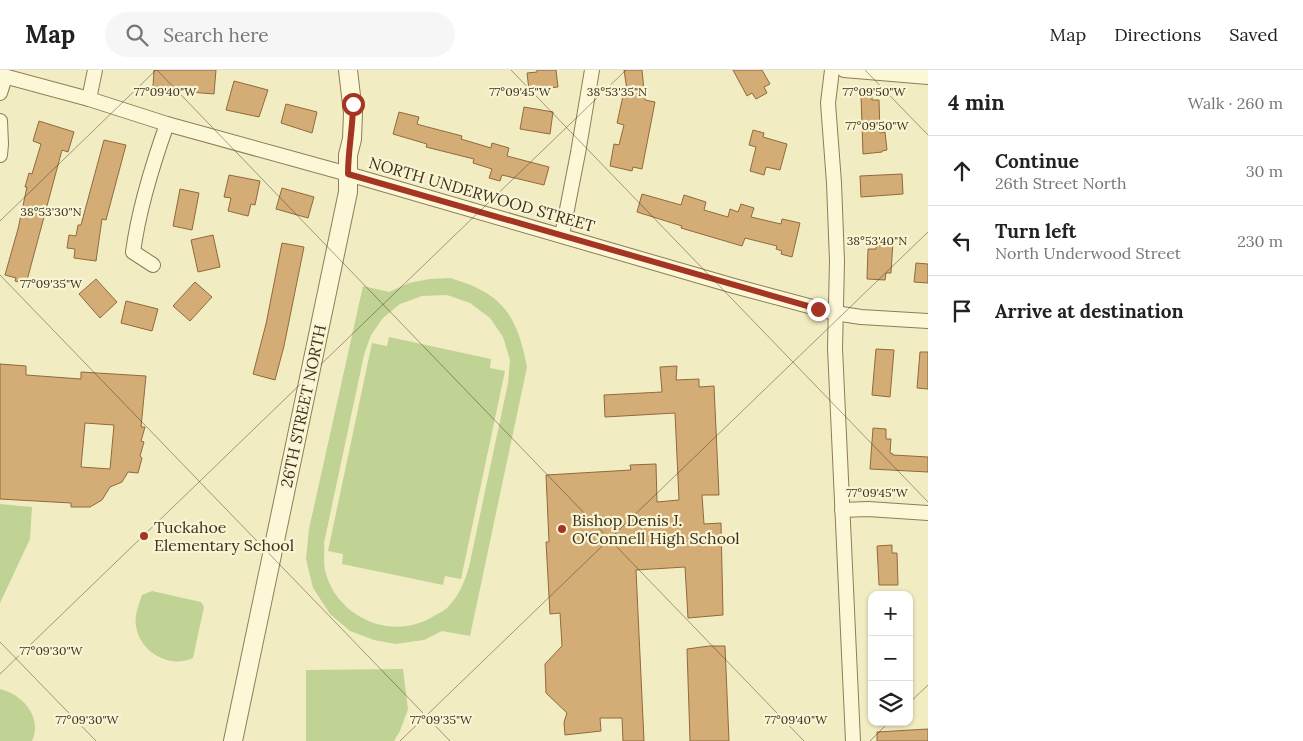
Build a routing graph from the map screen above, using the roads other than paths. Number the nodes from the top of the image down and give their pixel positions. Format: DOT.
graph roads {
  1 [pos="95,70"];
  2 [pos="348,70"];
  3 [pos="592,70"];
  4 [pos="832,70"];
  5 [pos="844,70"];
  6 [pos="3,76"];
  7 [pos="928,77"];
  8 [pos="0,94"];
  9 [pos="89,99"];
  10 [pos="0,121"];
  11 [pos="167,124"];
  12 [pos="0,155"];
  13 [pos="348,174"];
  14 [pos="562,234"];
  15 [pos="153,265"];
  16 [pos="835,313"];
  17 [pos="928,322"];
  18 [pos="842,510"];
  19 [pos="928,513"];
  20 [pos="234,741"];
  21 [pos="853,741"];
  1 -- 9 [label="street"];
  2 -- 13 [label="street, 26TH STREET NORTH"];
  3 -- 14 [label="street"];
  4 -- 16 [label="street"];
  5 -- 7 [label="street"];
  6 -- 8 [label="street"];
  6 -- 9 [label="street, NORTH UNDERWOOD STREET"];
  9 -- 11 [label="street, NORTH UNDERWOOD STREET"];
  10 -- 12 [label="street"];
  11 -- 13 [label="street, NORTH UNDERWOOD STREET"];
  11 -- 15 [label="street"];
  13 -- 14 [label="street, NORTH UNDERWOOD STREET"];
  13 -- 20 [label="street, 26TH STREET NORTH"];
  14 -- 16 [label="street, NORTH UNDERWOOD STREET"];
  16 -- 17 [label="street, NORTH UNDERWOOD STREET"];
  16 -- 18 [label="street"];
  18 -- 19 [label="street"];
  18 -- 21 [label="street"];
}
